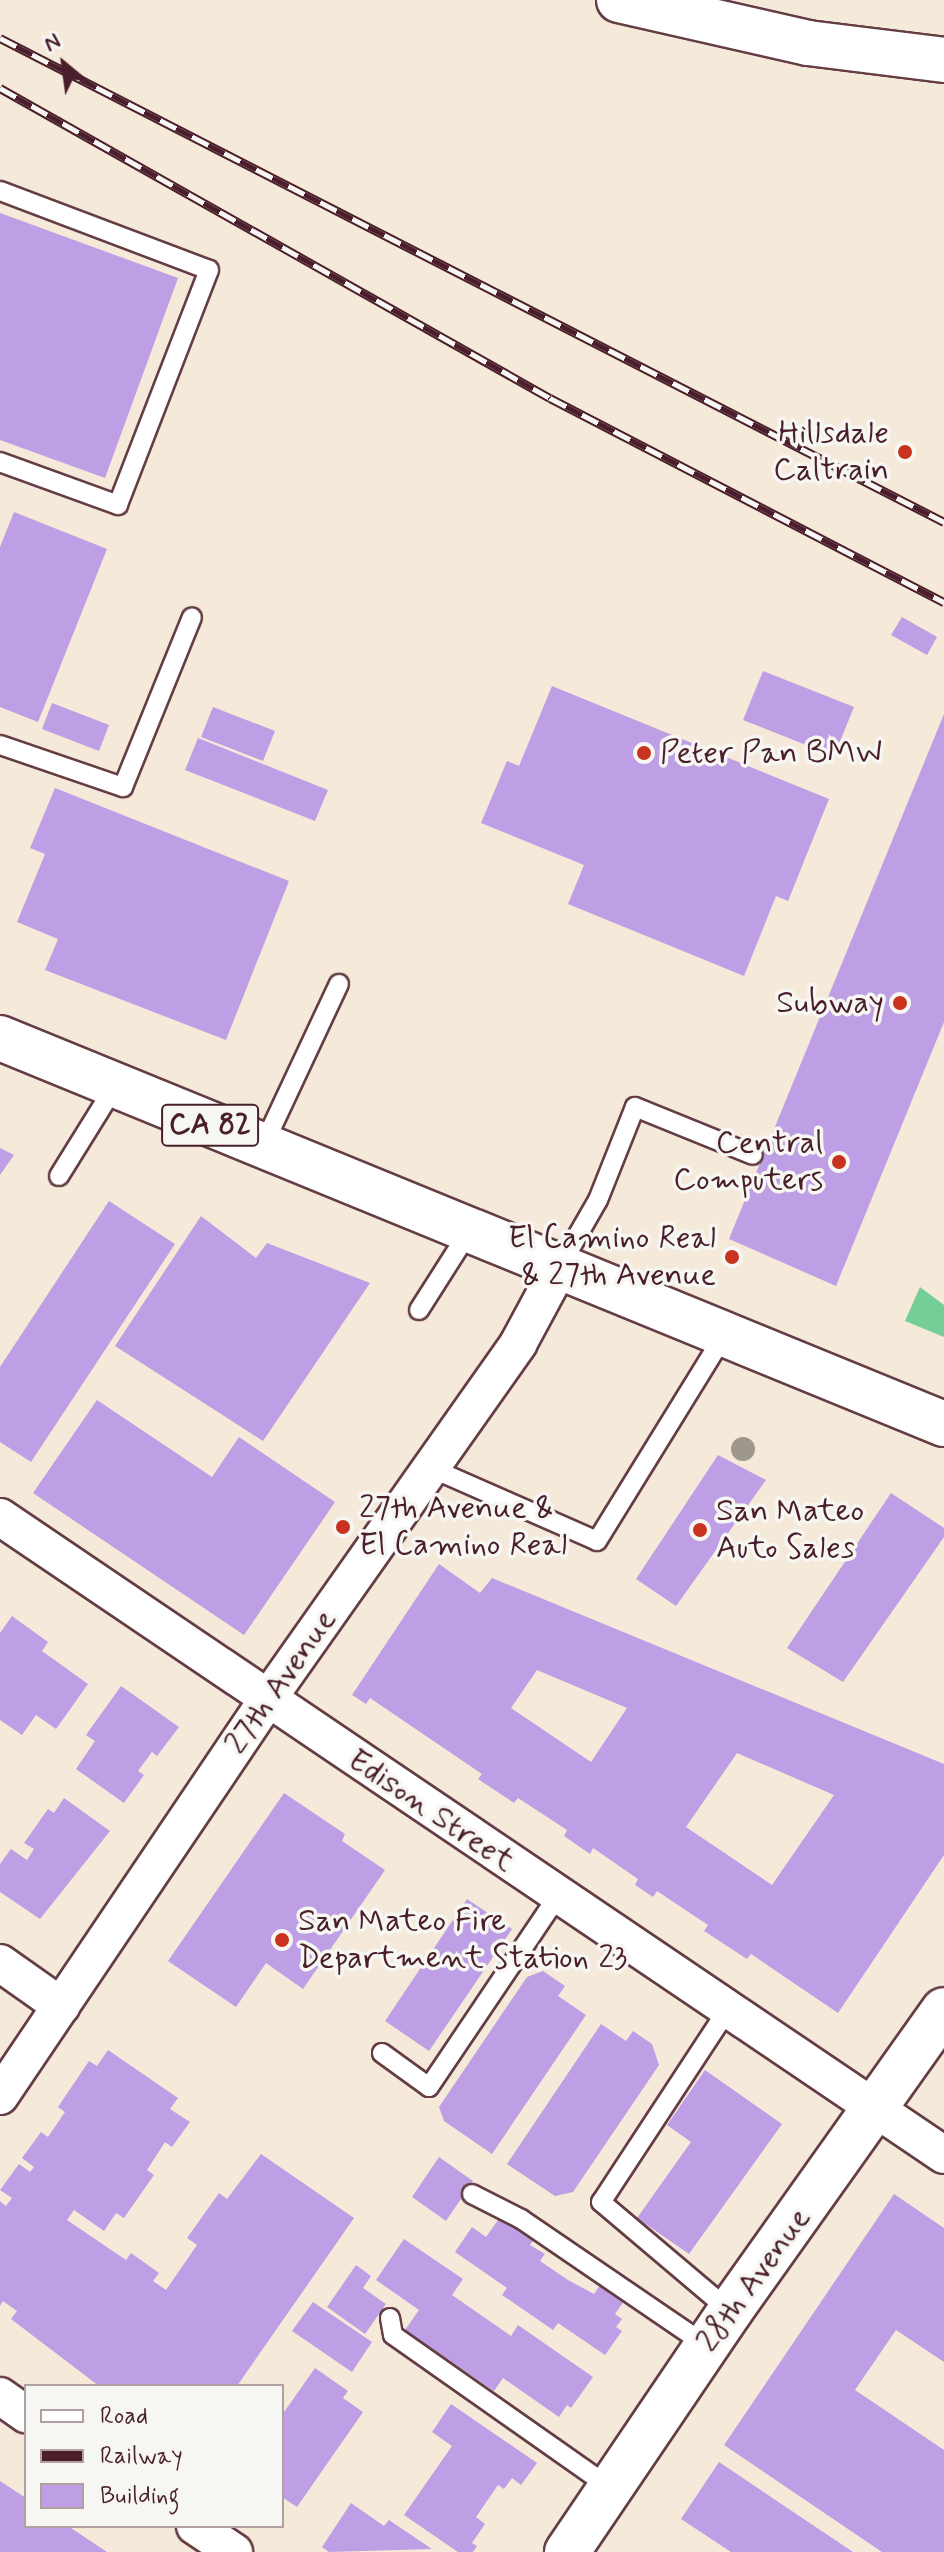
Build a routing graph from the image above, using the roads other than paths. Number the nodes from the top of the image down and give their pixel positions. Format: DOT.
graph roads {
  1 [pos="639,3"];
  2 [pos="944,60"];
  3 [pos="0,191"];
  4 [pos="0,462"];
  5 [pos="192,617"];
  6 [pos="0,745"];
  7 [pos="339,984"];
  8 [pos="0,1038"];
  9 [pos="115,1086"];
  10 [pos="263,1146"];
  11 [pos="753,1155"];
  12 [pos="59,1176"];
  13 [pos="470,1230"];
  14 [pos="560,1266"];
  15 [pos="419,1310"];
  16 [pos="725,1334"];
  17 [pos="944,1424"];
  18 [pos="431,1468"];
  19 [pos="0,1517"];
  20 [pos="267,1700"];
  21 [pos="558,1896"];
  22 [pos="0,1963"];
  23 [pos="61,2006"];
  24 [pos="728,2009"];
  25 [pos="944,2010"];
  26 [pos="382,2053"];
  27 [pos="0,2096"];
  28 [pos="876,2110"];
  29 [pos="944,2155"];
  30 [pos="472,2194"];
  31 [pos="390,2318"];
  32 [pos="718,2328"];
  33 [pos="0,2396"];
  34 [pos="24,2413"];
  35 [pos="611,2488"];
  36 [pos="198,2528"];
  37 [pos="234,2552"];
  38 [pos="567,2552"];
  1 -- 2 [label="main road"];
  3 -- 4 [label="lane"];
  5 -- 6 [label="lane"];
  7 -- 10 [label="lane"];
  8 -- 9 [label="main road, CA 82"];
  9 -- 10 [label="main road, CA 82"];
  9 -- 12 [label="lane"];
  10 -- 13 [label="main road, CA 82"];
  11 -- 14 [label="lane"];
  13 -- 14 [label="main road, CA 82"];
  13 -- 15 [label="lane"];
  14 -- 16 [label="main road, CA 82"];
  14 -- 18 [label="street, 27th Avenue"];
  16 -- 17 [label="main road, CA 82"];
  16 -- 18 [label="lane"];
  18 -- 20 [label="street, 27th Avenue"];
  19 -- 20 [label="street, Edison Street"];
  20 -- 21 [label="street, Edison Street"];
  20 -- 23 [label="street, 27th Avenue"];
  21 -- 24 [label="street, Edison Street"];
  21 -- 26 [label="lane"];
  22 -- 23 [label="street"];
  23 -- 27 [label="street, 27th Avenue"];
  24 -- 28 [label="street, Edison Street"];
  24 -- 32 [label="lane"];
  25 -- 28 [label="main road, 28th Avenue"];
  28 -- 29 [label="street, Edison Street"];
  28 -- 32 [label="main road, 28th Avenue"];
  30 -- 32 [label="lane"];
  31 -- 35 [label="lane"];
  32 -- 35 [label="main road, 28th Avenue"];
  33 -- 34 [label="street"];
  35 -- 38 [label="main road, 28th Avenue"];
  36 -- 37 [label="street"];
}
